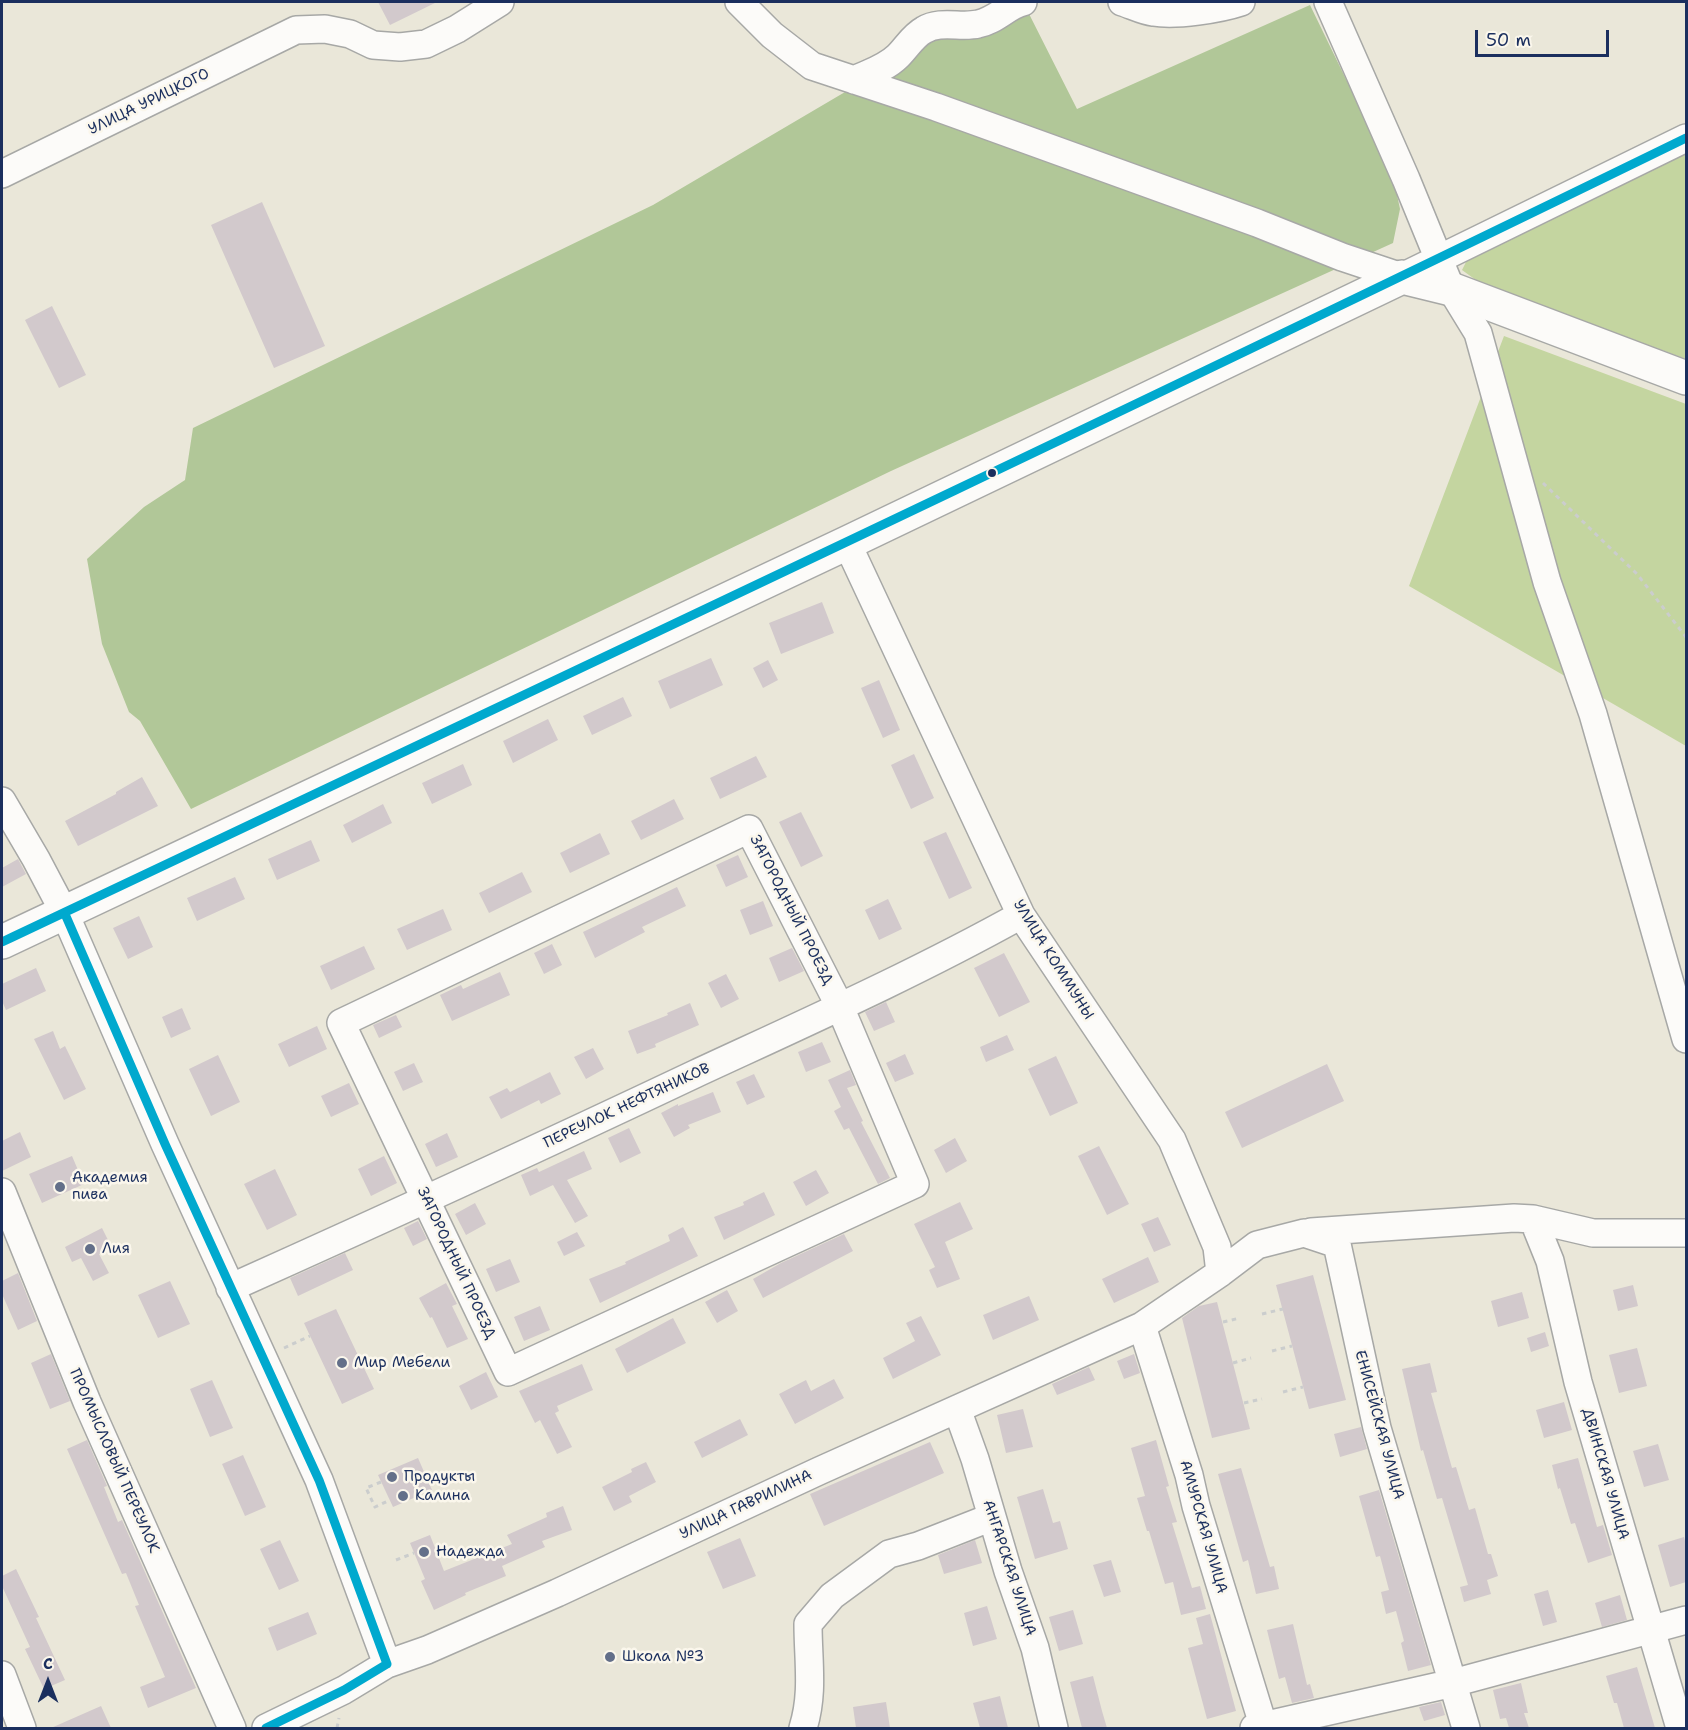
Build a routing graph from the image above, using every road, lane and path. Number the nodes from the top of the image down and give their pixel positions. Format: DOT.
graph roads {
  1 [pos="500,2"];
  2 [pos="739,2"];
  3 [pos="1023,2"];
  4 [pos="1122,2"];
  5 [pos="1241,2"];
  6 [pos="1328,2"];
  7 [pos="854,80"];
  8 [pos="1686,138"];
  9 [pos="2,174"];
  10 [pos="1438,259"];
  11 [pos="1402,277"];
  12 [pos="1451,289"];
  13 [pos="1686,378"];
  14 [pos="1541,481"];
  15 [pos="848,543"];
  16 [pos="1686,637"];
  17 [pos="2,801"];
  18 [pos="64,914"];
  19 [pos="1021,915"];
  20 [pos="2,942"];
  21 [pos="840,1007"];
  22 [pos="1686,1039"];
  23 [pos="2,1192"];
  24 [pos="427,1200"];
  25 [pos="1533,1220"];
  26 [pos="1304,1233"];
  27 [pos="1686,1233"];
  28 [pos="1220,1273"];
  29 [pos="230,1288"];
  30 [pos="1283,1308"];
  31 [pos="1262,1314"];
  32 [pos="1240,1318"];
  33 [pos="1223,1322"];
  34 [pos="1142,1326"];
  35 [pos="310,1336"];
  36 [pos="1292,1346"];
  37 [pos="284,1348"];
  38 [pos="1272,1351"];
  39 [pos="1251,1358"];
  40 [pos="1233,1363"];
  41 [pos="1303,1387"];
  42 [pos="1283,1392"];
  43 [pos="1262,1399"];
  44 [pos="1244,1404"];
  45 [pos="957,1409"];
  46 [pos="381,1482"];
  47 [pos="390,1500"];
  48 [pos="992,1517"];
  49 [pos="414,1553"];
  50 [pos="396,1560"];
  51 [pos="1686,1620"];
  52 [pos="1651,1631"];
  53 [pos="387,1664"];
  54 [pos="2,1675"];
  55 [pos="1453,1683"];
  56 [pos="811,1693"];
  57 [pos="22,1728"];
  58 [pos="232,1728"];
  59 [pos="266,1728"];
  60 [pos="803,1728"];
  61 [pos="817,1728"];
  62 [pos="1054,1728"];
  63 [pos="1260,1728"];
  64 [pos="1466,1728"];
  65 [pos="1680,1728"];
  1 -- 9 [label="street, УЛИЦА УРИЦКОГО"];
  2 -- 7 [label="street"];
  3 -- 7 [label="street"];
  4 -- 5 [label="street"];
  6 -- 10 [label="street"];
  7 -- 11 [label="street"];
  8 -- 10 [label="street"];
  10 -- 11 [label="street"];
  10 -- 12 [label="street"];
  11 -- 12 [label="main road"];
  11 -- 15 [label="main road"];
  12 -- 13 [label="main road"];
  12 -- 22 [label="street"];
  14 -- 16 [label="path"];
  15 -- 18 [label="main road"];
  15 -- 19 [label="street, УЛИЦА КОММУНЫ"];
  17 -- 18 [label="street"];
  18 -- 20 [label="main road"];
  18 -- 29 [label="street"];
  19 -- 21 [label="street, ПЕРЕУЛОК НЕФТЯНИКОВ"];
  19 -- 28 [label="street, УЛИЦА КОММУНЫ"];
  21 -- 24 [label="street, ПЕРЕУЛОК НЕФТЯНИКОВ"];
  21 -- 24 [label="street, ЗАГОРОДНЫЙ ПРОЕЗД"];
  21 -- 24 [label="street, ЗАГОРОДНЫЙ ПРОЕЗД"];
  23 -- 58 [label="street, ПРОМЫСЛОВЫЙ ПЕРЕУЛОК"];
  24 -- 29 [label="street, ПЕРЕУЛОК НЕФТЯНИКОВ"];
  25 -- 26 [label="street"];
  25 -- 27 [label="street"];
  25 -- 52 [label="street, ДВИНСКАЯ УЛИЦА"];
  26 -- 28 [label="street"];
  26 -- 55 [label="street, ЕНИСЕЙСКАЯ УЛИЦА"];
  28 -- 34 [label="street, УЛИЦА ГАВРИЛИНА"];
  29 -- 53 [label="street"];
  30 -- 31 [label="path"];
  32 -- 33 [label="path"];
  34 -- 45 [label="street, УЛИЦА ГАВРИЛИНА"];
  34 -- 63 [label="street, АМУРСКАЯ УЛИЦА"];
  35 -- 37 [label="path"];
  36 -- 38 [label="path"];
  39 -- 40 [label="path"];
  41 -- 42 [label="path"];
  43 -- 44 [label="path"];
  45 -- 48 [label="street, АНГАРСКАЯ УЛИЦА"];
  45 -- 53 [label="street, УЛИЦА ГАВРИЛИНА"];
  46 -- 47 [label="path"];
  48 -- 56 [label="street"];
  48 -- 62 [label="street, АНГАРСКАЯ УЛИЦА"];
  49 -- 50 [label="path"];
  51 -- 52 [label="street"];
  52 -- 55 [label="street"];
  52 -- 65 [label="street, ДВИНСКАЯ УЛИЦА"];
  53 -- 59 [label="street, УЛИЦА ГАВРИЛИНА"];
  54 -- 57 [label="street"];
  55 -- 63 [label="street"];
  55 -- 64 [label="street, ЕНИСЕЙСКАЯ УЛИЦА"];
  56 -- 60 [label="street"];
  56 -- 61 [label="street"];
}
